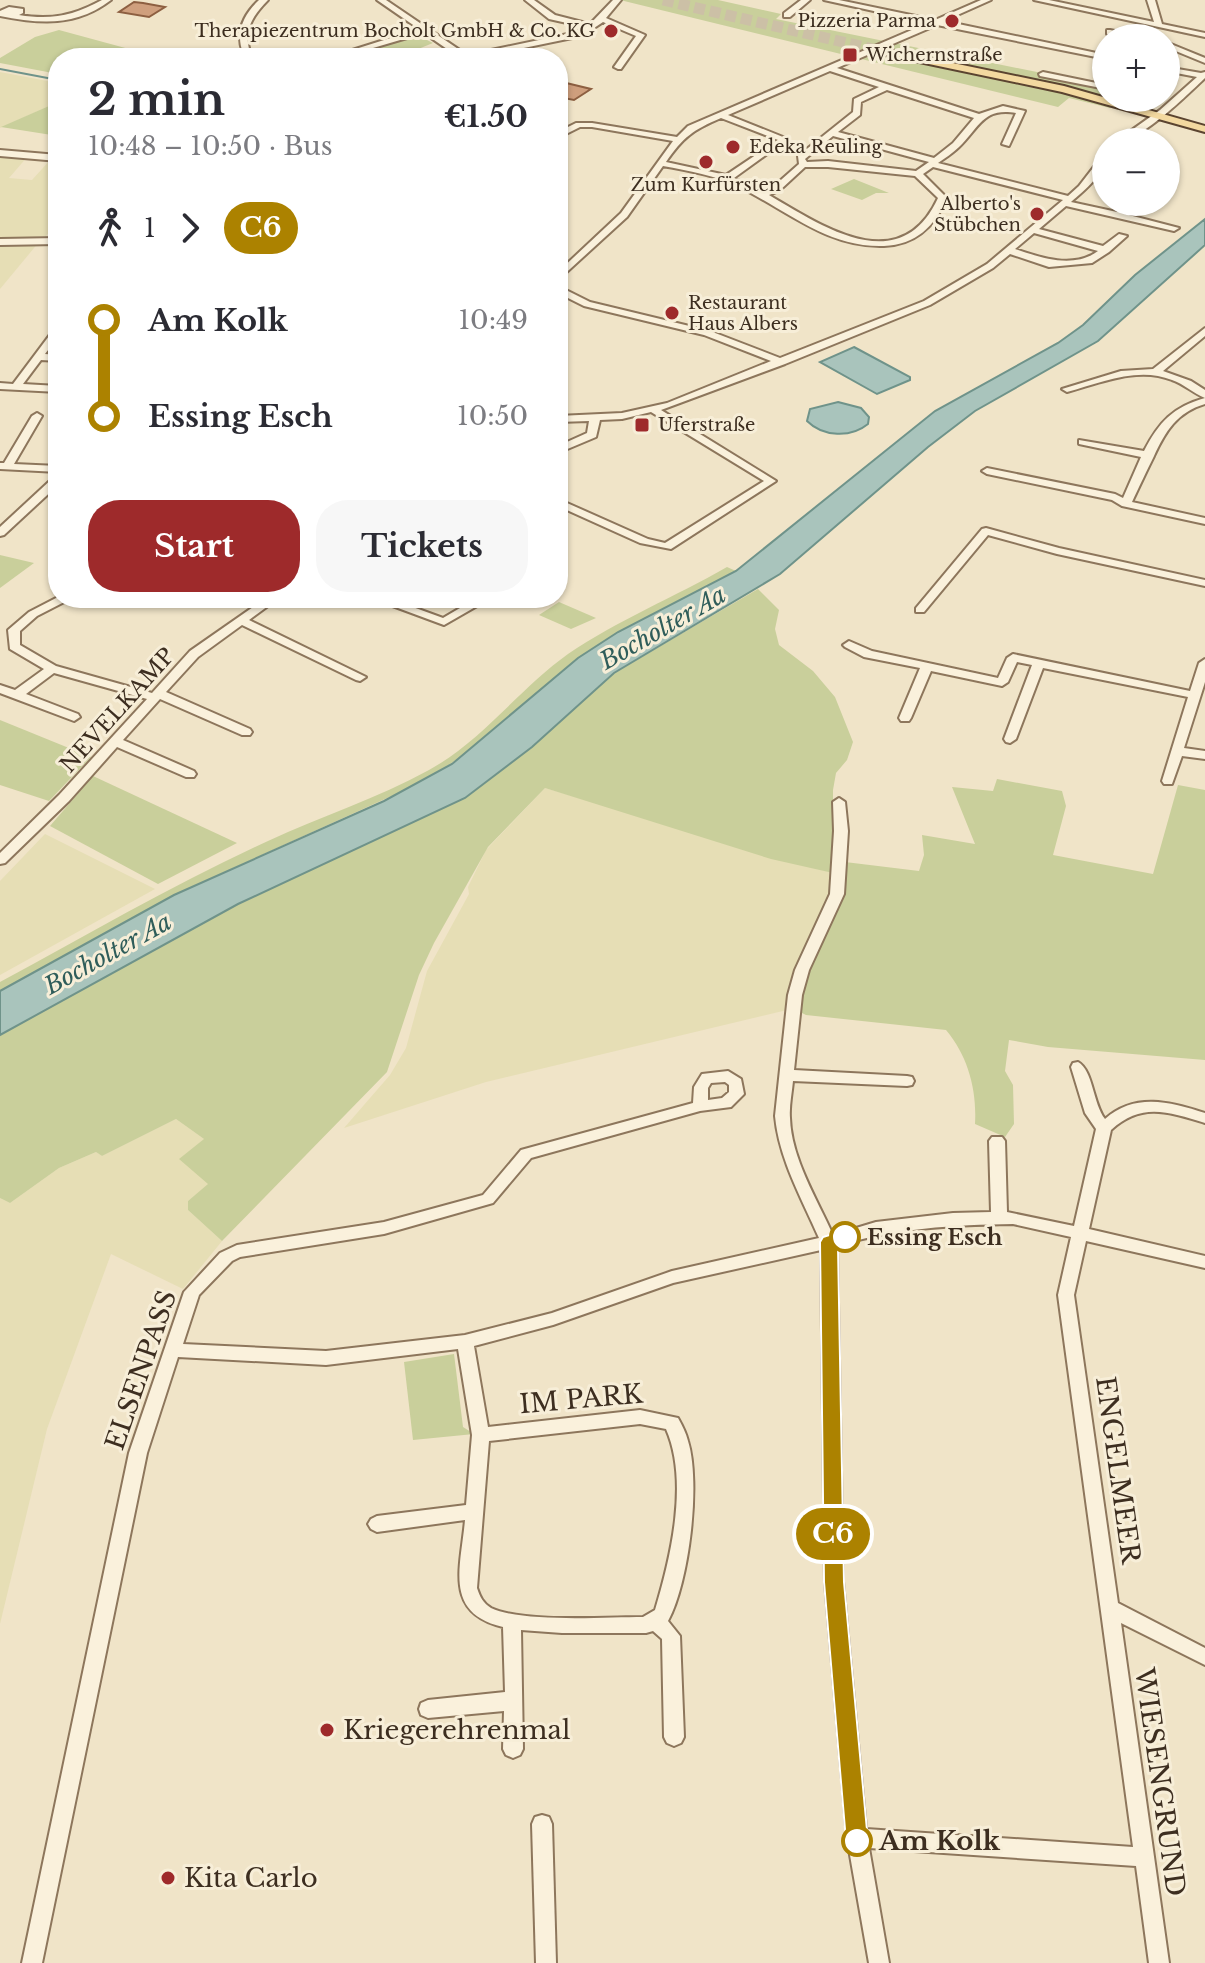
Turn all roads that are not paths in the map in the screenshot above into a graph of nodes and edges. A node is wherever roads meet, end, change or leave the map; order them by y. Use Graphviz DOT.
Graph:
graph roads {
  1 [pos="107,0"];
  2 [pos="264,0"];
  3 [pos="381,0"];
  4 [pos="529,0"];
  5 [pos="617,0"];
  6 [pos="806,0"];
  7 [pos="828,0"];
  8 [pos="987,0"];
  9 [pos="1038,0"];
  10 [pos="1151,0"];
  11 [pos="7,11"];
  12 [pos="787,15"];
  13 [pos="601,19"];
  14 [pos="934,23"];
  15 [pos="1158,24"];
  16 [pos="592,27"];
  17 [pos="1180,29"];
  18 [pos="421,31"];
  19 [pos="1205,35"];
  20 [pos="245,48"];
  21 [pos="365,48"];
  22 [pos="449,48"];
  23 [pos="516,48"];
  24 [pos="1180,50"];
  25 [pos="890,53"];
  26 [pos="1092,54"];
  27 [pos="1205,61"];
  28 [pos="618,67"];
  29 [pos="829,68"];
  30 [pos="1180,71"];
  31 [pos="1043,74"];
  32 [pos="1204,75"];
  33 [pos="1092,84"];
  34 [pos="884,88"];
  35 [pos="1180,97"];
  36 [pos="1162,112"];
  37 [pos="720,115"];
  38 [pos="1158,115"];
  39 [pos="979,117"];
  40 [pos="1139,128"];
  41 [pos="1205,129"];
  42 [pos="568,130"];
  43 [pos="834,134"];
  44 [pos="677,139"];
  45 [pos="1006,144"];
  46 [pos="0,153"];
  47 [pos="48,157"];
  48 [pos="934,162"];
  49 [pos="660,163"];
  50 [pos="803,165"];
  51 [pos="918,174"];
  52 [pos="1092,178"];
  53 [pos="727,179"];
  54 [pos="762,195"];
  55 [pos="1067,201"];
  56 [pos="1092,208"];
  57 [pos="1123,216"];
  58 [pos="1174,228"];
  59 [pos="1033,230"];
  60 [pos="1122,236"];
  61 [pos="48,241"];
  62 [pos="0,242"];
  63 [pos="1008,250"];
  64 [pos="1106,250"];
  65 [pos="568,259"];
  66 [pos="575,260"];
  67 [pos="568,267"];
  68 [pos="568,295"];
  69 [pos="1205,331"];
  70 [pos="48,343"];
  71 [pos="37,357"];
  72 [pos="48,358"];
  73 [pos="782,362"];
  74 [pos="1155,373"];
  75 [pos="0,386"];
  76 [pos="16,387"];
  77 [pos="48,389"];
  78 [pos="1067,389"];
  79 [pos="1205,398"];
  80 [pos="654,410"];
  81 [pos="37,416"];
  82 [pos="595,418"];
  83 [pos="568,419"];
  84 [pos="1083,442"];
  85 [pos="568,446"];
  86 [pos="1149,455"];
  87 [pos="4,466"];
  88 [pos="48,468"];
  89 [pos="987,471"];
  90 [pos="48,488"];
  91 [pos="1126,504"];
  92 [pos="568,507"];
  93 [pos="1205,521"];
  94 [pos="3,528"];
  95 [pos="1205,583"];
  96 [pos="48,608"];
  97 [pos="258,608"];
  98 [pos="405,608"];
  99 [pos="468,608"];
  100 [pos="920,610"];
  101 [pos="240,620"];
  102 [pos="849,645"];
  103 [pos="14,647"];
  104 [pos="0,653"];
  105 [pos="1205,663"];
  106 [pos="1038,664"];
  107 [pos="927,666"];
  108 [pos="52,669"];
  109 [pos="360,677"];
  110 [pos="1002,682"];
  111 [pos="1029,688"];
  112 [pos="0,689"];
  113 [pos="17,695"];
  114 [pos="157,695"];
  115 [pos="1194,695"];
  116 [pos="74,717"];
  117 [pos="905,718"];
  118 [pos="246,732"];
  119 [pos="1010,739"];
  120 [pos="116,742"];
  121 [pos="1177,751"];
  122 [pos="1205,755"];
  123 [pos="190,774"];
  124 [pos="1168,781"];
  125 [pos="839,802"];
  126 [pos="0,860"];
  127 [pos="1078,1067"];
  128 [pos="786,1075"];
  129 [pos="907,1081"];
  130 [pos="700,1106"];
  131 [pos="1205,1118"];
  132 [pos="1104,1128"];
  133 [pos="997,1141"];
  134 [pos="999,1216"];
  135 [pos="1079,1234"];
  136 [pos="829,1242"];
  137 [pos="1205,1262"];
  138 [pos="465,1342"];
  139 [pos="171,1350"];
  140 [pos="481,1435"];
  141 [pos="475,1511"];
  142 [pos="377,1524"];
  143 [pos="1110,1608"];
  144 [pos="654,1620"];
  145 [pos="512,1621"];
  146 [pos="1205,1657"];
  147 [pos="514,1695"];
  148 [pos="428,1709"];
  149 [pos="674,1737"];
  150 [pos="513,1749"];
  151 [pos="542,1824"];
  152 [pos="857,1838"];
  153 [pos="1143,1857"];
  154 [pos="32,1963"];
  155 [pos="546,1963"];
  156 [pos="879,1963"];
  157 [pos="1159,1963"];
  1 -- 11 [label="street"];
  2 -- 20 [label="street"];
  3 -- 18 [label="street"];
  4 -- 16 [label="street"];
  5 -- 13 [label="street"];
  6 -- 12 [label="street"];
  7 -- 14 [label="street"];
  8 -- 14 [label="street"];
  9 -- 15 [label="street"];
  10 -- 15 [label="street"];
  13 -- 16 [label="street"];
  13 -- 28 [label="street"];
  14 -- 26 [label="street"];
  14 -- 29 [label="street"];
  16 -- 23 [label="street"];
  17 -- 19 [label="street"];
  18 -- 21 [label="street"];
  18 -- 22 [label="street"];
  24 -- 27 [label="street"];
  25 -- 38 [label="main road"];
  29 -- 34 [label="street"];
  29 -- 37 [label="street"];
  30 -- 32 [label="street"];
  31 -- 33 [label="street"];
  32 -- 35 [label="street"];
  34 -- 39 [label="street"];
  34 -- 43 [label="street"];
  36 -- 38 [label="street"];
  37 -- 44 [label="street"];
  37 -- 53 [label="street"];
  38 -- 40 [label="street"];
  38 -- 41 [label="main road"];
  39 -- 45 [label="street"];
  39 -- 48 [label="street"];
  42 -- 44 [label="street"];
  43 -- 48 [label="street"];
  43 -- 50 [label="street"];
  44 -- 49 [label="street"];
  46 -- 47 [label="street"];
  48 -- 51 [label="street"];
  48 -- 55 [label="street"];
  49 -- 53 [label="street"];
  49 -- 66 [label="street"];
  50 -- 51 [label="street"];
  50 -- 54 [label="street"];
  51 -- 54 [label="street"];
  52 -- 55 [label="street"];
  53 -- 54 [label="street"];
  55 -- 56 [label="street"];
  55 -- 59 [label="street"];
  57 -- 58 [label="street"];
  59 -- 63 [label="street"];
  59 -- 64 [label="street"];
  60 -- 64 [label="street"];
  61 -- 62 [label="street"];
  63 -- 64 [label="street"];
  63 -- 73 [label="street"];
  65 -- 66 [label="street"];
  66 -- 67 [label="street"];
  68 -- 73 [label="street"];
  69 -- 74 [label="street"];
  70 -- 71 [label="street"];
  71 -- 72 [label="street"];
  71 -- 76 [label="street"];
  73 -- 80 [label="street"];
  74 -- 78 [label="street"];
  74 -- 79 [label="street"];
  75 -- 76 [label="street"];
  76 -- 77 [label="street"];
  79 -- 86 [label="street"];
  80 -- 82 [label="street"];
  80 -- 92 [label="street"];
  81 -- 87 [label="street"];
  82 -- 83 [label="street"];
  82 -- 85 [label="street"];
  84 -- 86 [label="street"];
  86 -- 91 [label="street"];
  87 -- 88 [label="street"];
  89 -- 91 [label="street"];
  90 -- 94 [label="street"];
  91 -- 93 [label="street"];
  95 -- 100 [label="street"];
  96 -- 103 [label="street"];
  97 -- 101 [label="street, NEVELKAMP"];
  98 -- 99 [label="street"];
  101 -- 109 [label="street"];
  101 -- 114 [label="street, NEVELKAMP"];
  102 -- 107 [label="street"];
  103 -- 104 [label="street"];
  103 -- 108 [label="street"];
  105 -- 115 [label="street"];
  106 -- 110 [label="street"];
  106 -- 111 [label="street"];
  106 -- 115 [label="street"];
  107 -- 110 [label="street"];
  107 -- 117 [label="street"];
  108 -- 113 [label="street"];
  108 -- 114 [label="street"];
  110 -- 111 [label="street"];
  111 -- 119 [label="street"];
  112 -- 113 [label="street"];
  113 -- 116 [label="street"];
  114 -- 118 [label="street"];
  114 -- 120 [label="street, NEVELKAMP"];
  115 -- 121 [label="street"];
  120 -- 123 [label="street"];
  120 -- 126 [label="street, NEVELKAMP"];
  121 -- 122 [label="street"];
  121 -- 124 [label="street"];
  125 -- 128 [label="street"];
  127 -- 132 [label="street"];
  128 -- 129 [label="street"];
  128 -- 136 [label="street"];
  130 -- 139 [label="street, ELSENPASS"];
  131 -- 132 [label="street"];
  132 -- 135 [label="street, ENGELMEER"];
  133 -- 134 [label="street"];
  134 -- 135 [label="street"];
  134 -- 136 [label="street"];
  135 -- 137 [label="street"];
  135 -- 143 [label="street, ENGELMEER"];
  136 -- 138 [label="street"];
  136 -- 152 [label="street"];
  138 -- 139 [label="street"];
  138 -- 140 [label="street"];
  139 -- 154 [label="street, ELSENPASS"];
  140 -- 141 [label="street"];
  140 -- 144 [label="street, IM PARK"];
  141 -- 142 [label="street"];
  141 -- 145 [label="street"];
  143 -- 146 [label="street"];
  143 -- 153 [label="street, WIESENGRUND"];
  144 -- 145 [label="street"];
  144 -- 149 [label="street"];
  145 -- 147 [label="street"];
  147 -- 148 [label="street"];
  147 -- 150 [label="street"];
  151 -- 155 [label="street"];
  152 -- 153 [label="street"];
  152 -- 156 [label="street"];
  153 -- 157 [label="street, WIESENGRUND"];
}
